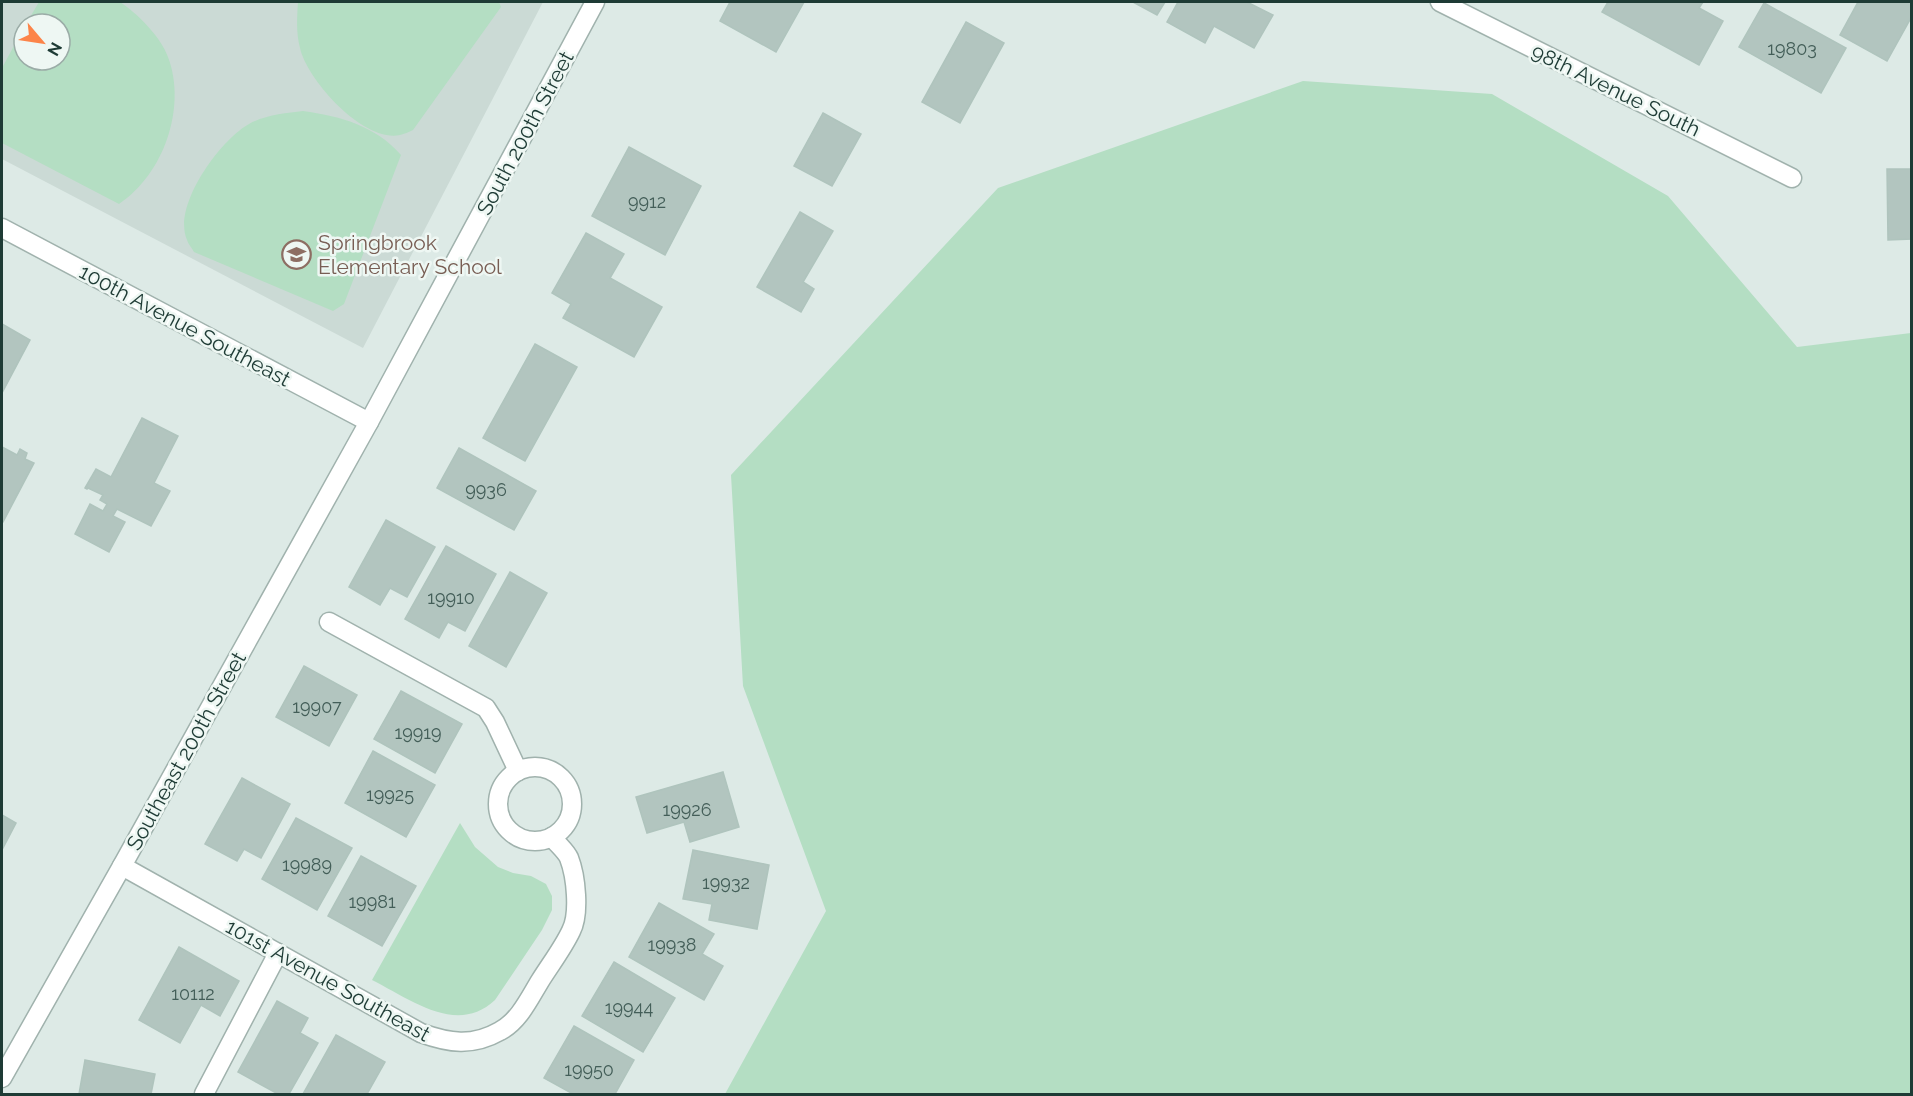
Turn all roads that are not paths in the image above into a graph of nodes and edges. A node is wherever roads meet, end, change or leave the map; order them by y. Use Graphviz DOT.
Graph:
graph roads {
  1 [pos="595,2"];
  2 [pos="1440,2"];
  3 [pos="1792,178"];
  4 [pos="2,228"];
  5 [pos="369,422"];
  6 [pos="329,622"];
  7 [pos="518,771"];
  8 [pos="552,837"];
  9 [pos="122,866"];
  10 [pos="278,953"];
  11 [pos="7,1056"];
  12 [pos="2,1078"];
  13 [pos="204,1095"];
  1 -- 5 [label="street, South 200th Street"];
  2 -- 3 [label="street, 98th Avenue South"];
  4 -- 5 [label="street, 100th Avenue Southeast"];
  5 -- 9 [label="street, Southeast 200th Street"];
  6 -- 7 [label="street"];
  7 -- 8 [label="street"];
  7 -- 8 [label="street"];
  8 -- 10 [label="street, 101st Avenue Southeast"];
  9 -- 10 [label="street, 101st Avenue Southeast"];
  9 -- 11 [label="street, Southeast 200th Street"];
  10 -- 13 [label="street"];
  11 -- 12 [label="street, Southeast 200th Street"];
}
